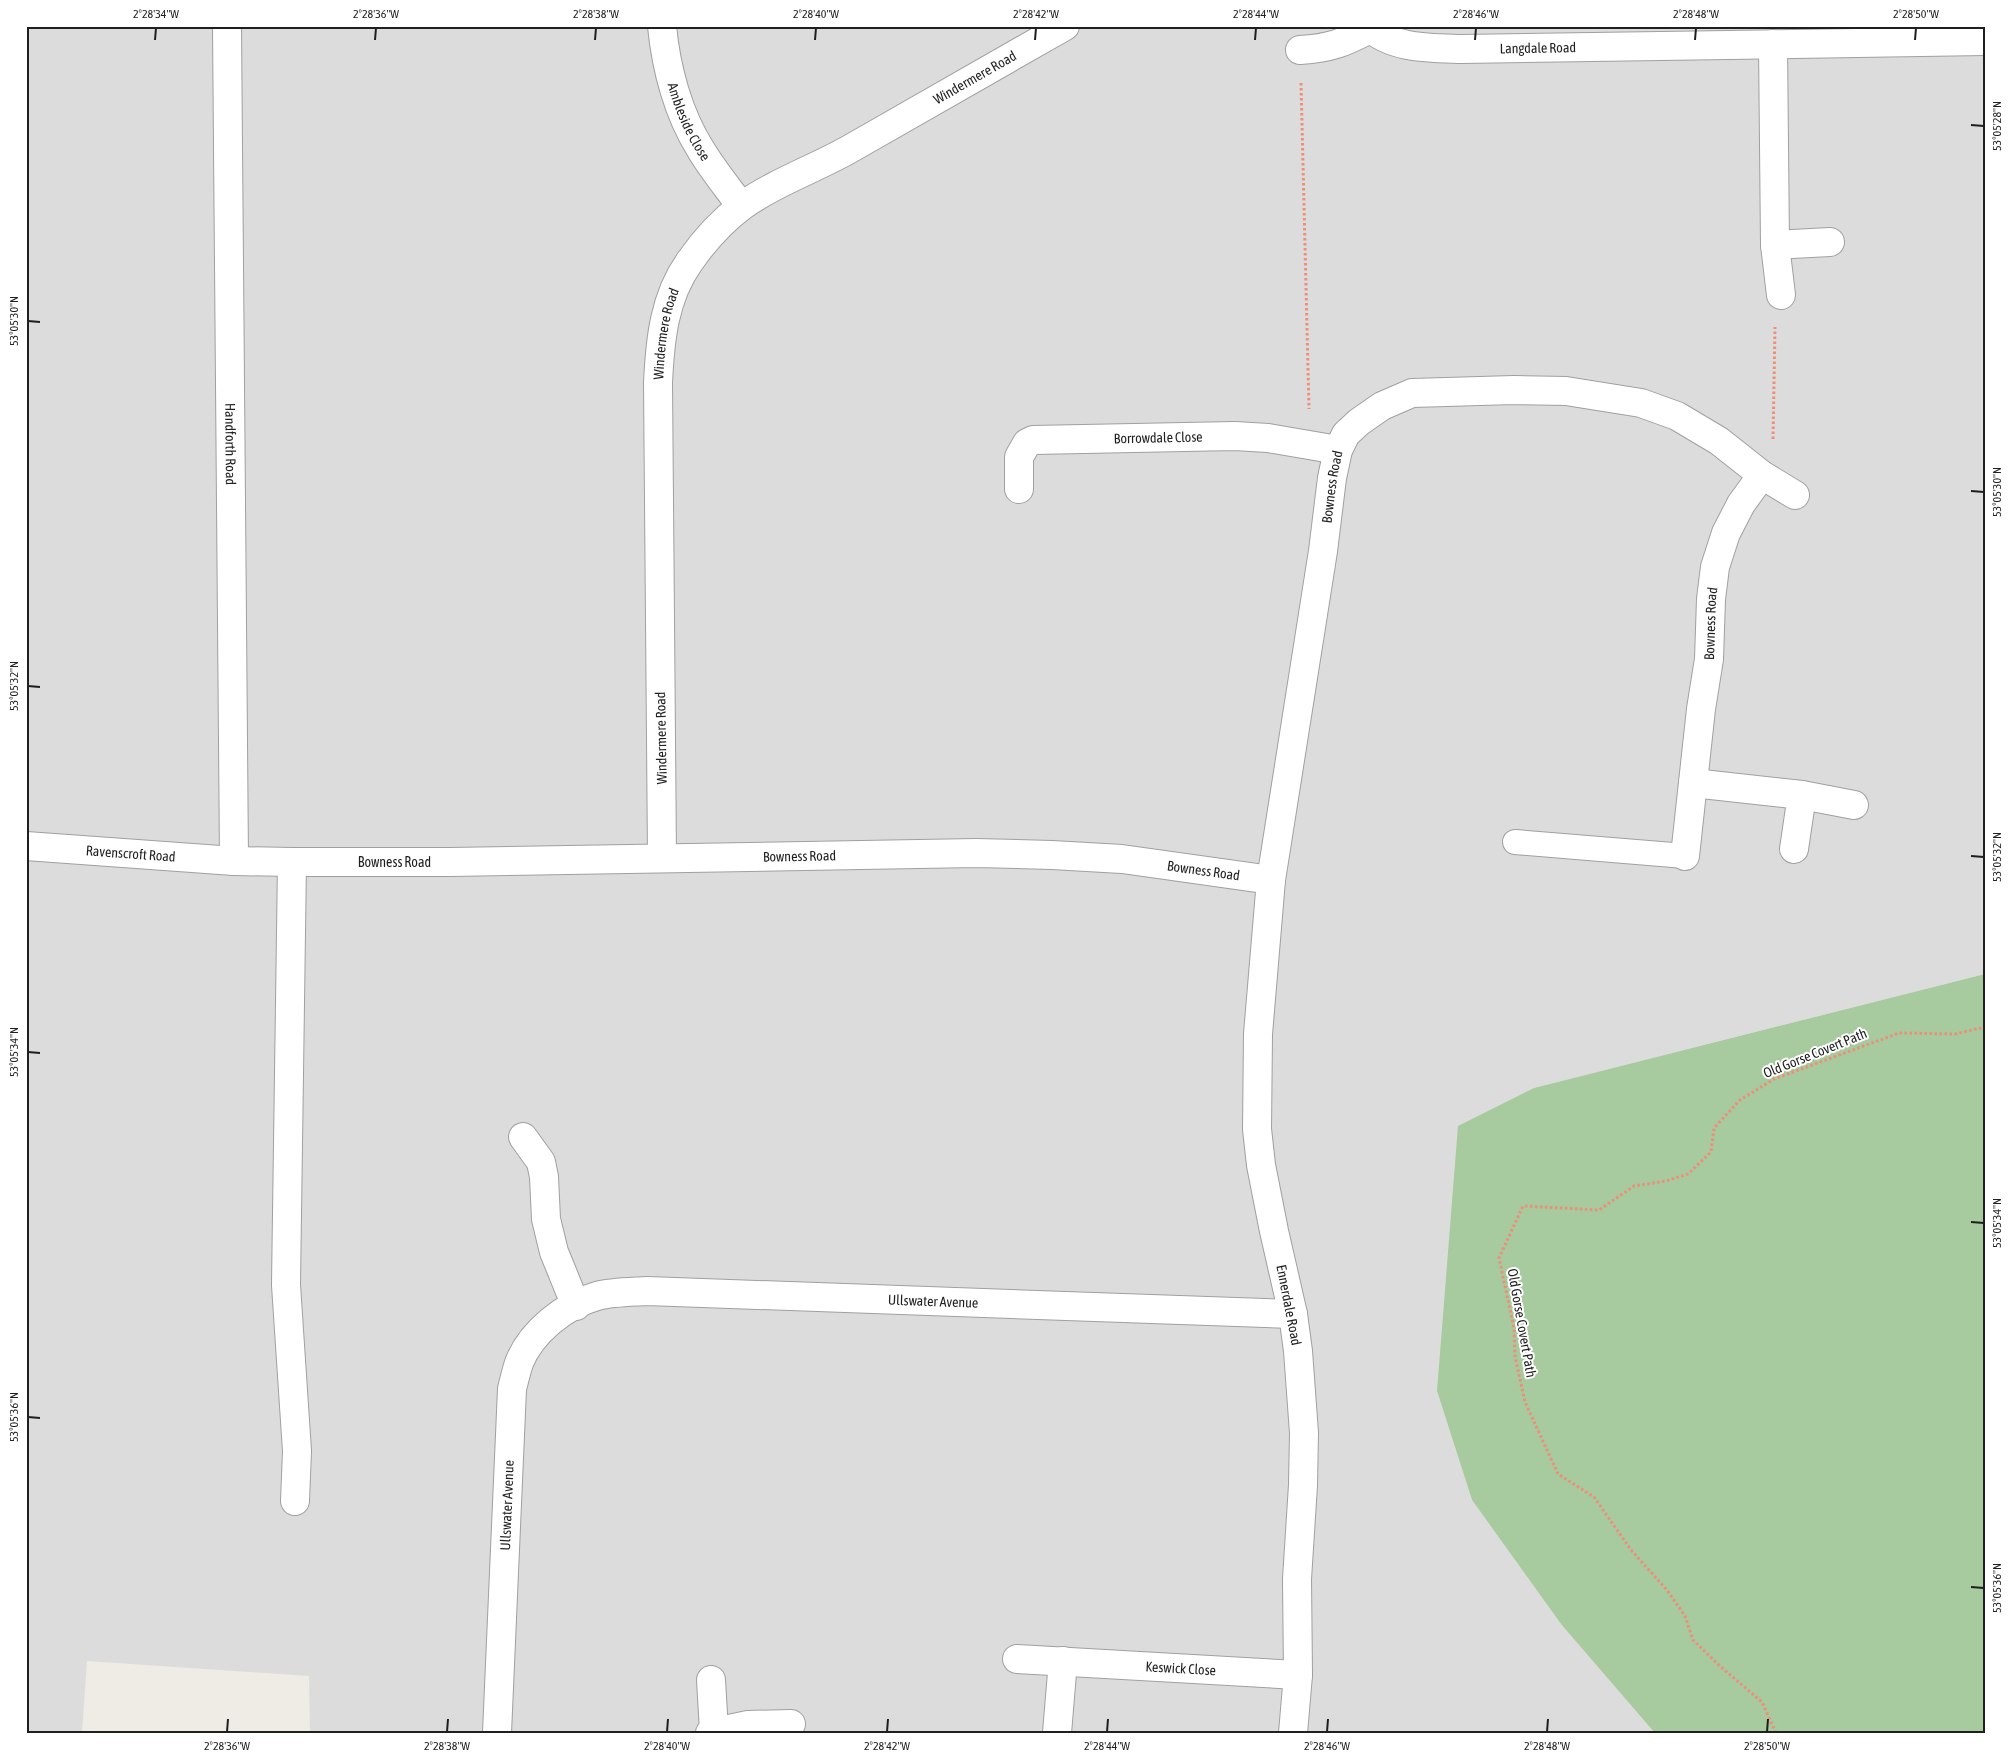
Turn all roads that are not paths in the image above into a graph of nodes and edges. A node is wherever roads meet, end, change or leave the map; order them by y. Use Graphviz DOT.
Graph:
graph roads {
  1 [pos="227,26"];
  2 [pos="662,26"];
  3 [pos="1065,26"];
  4 [pos="1369,27"];
  5 [pos="1680,36"];
  6 [pos="1985,41"];
  7 [pos="1773,44"];
  8 [pos="1300,50"];
  9 [pos="742,206"];
  10 [pos="1830,242"];
  11 [pos="1775,245"];
  12 [pos="1781,295"];
  13 [pos="1338,450"];
  14 [pos="1762,475"];
  15 [pos="1018,488"];
  16 [pos="1795,495"];
  17 [pos="1692,783"];
  18 [pos="1802,795"];
  19 [pos="1854,805"];
  20 [pos="1515,842"];
  21 [pos="26,846"];
  22 [pos="1794,849"];
  23 [pos="1685,856"];
  24 [pos="662,858"];
  25 [pos="234,861"];
  26 [pos="292,862"];
  27 [pos="1271,880"];
  28 [pos="523,1137"];
  29 [pos="576,1306"];
  30 [pos="1293,1314"];
  31 [pos="295,1501"];
  32 [pos="1017,1659"];
  33 [pos="1063,1661"];
  34 [pos="1298,1675"];
  35 [pos="711,1680"];
  36 [pos="791,1724"];
  37 [pos="712,1732"];
  38 [pos="497,1733"];
  39 [pos="1057,1733"];
  40 [pos="1293,1733"];
  1 -- 25 [label="street, Handforth Road"];
  2 -- 9 [label="street, Ambleside Close"];
  3 -- 9 [label="street, Windermere Road"];
  4 -- 5 [label="street, Langdale Road"];
  4 -- 8 [label="street, Langdale Road"];
  5 -- 7 [label="street, Langdale Road"];
  6 -- 7 [label="street, Langdale Road"];
  7 -- 11 [label="street"];
  9 -- 24 [label="street, Windermere Road"];
  10 -- 11 [label="street"];
  11 -- 12 [label="street"];
  13 -- 14 [label="street, Bowness Road"];
  13 -- 15 [label="street, Borrowdale Close"];
  13 -- 27 [label="street, Bowness Road"];
  14 -- 16 [label="street, Bowness Road"];
  14 -- 17 [label="street, Bowness Road"];
  17 -- 18 [label="street"];
  17 -- 23 [label="street, Bowness Road"];
  18 -- 19 [label="street"];
  18 -- 22 [label="street"];
  20 -- 23 [label="lane"];
  21 -- 25 [label="street, Ravenscroft Road"];
  24 -- 26 [label="street, Bowness Road"];
  24 -- 27 [label="street, Bowness Road"];
  25 -- 26 [label="street, Bowness Road"];
  26 -- 31 [label="street"];
  27 -- 30 [label="street, Ennerdale Road"];
  28 -- 29 [label="street"];
  29 -- 30 [label="street, Ullswater Avenue"];
  29 -- 38 [label="street, Ullswater Avenue"];
  30 -- 34 [label="street, Ennerdale Road"];
  32 -- 33 [label="street, Keswick Close"];
  33 -- 34 [label="street, Keswick Close"];
  33 -- 39 [label="street"];
  34 -- 40 [label="street, Ennerdale Road"];
  35 -- 37 [label="street"];
  36 -- 37 [label="street"];
}
